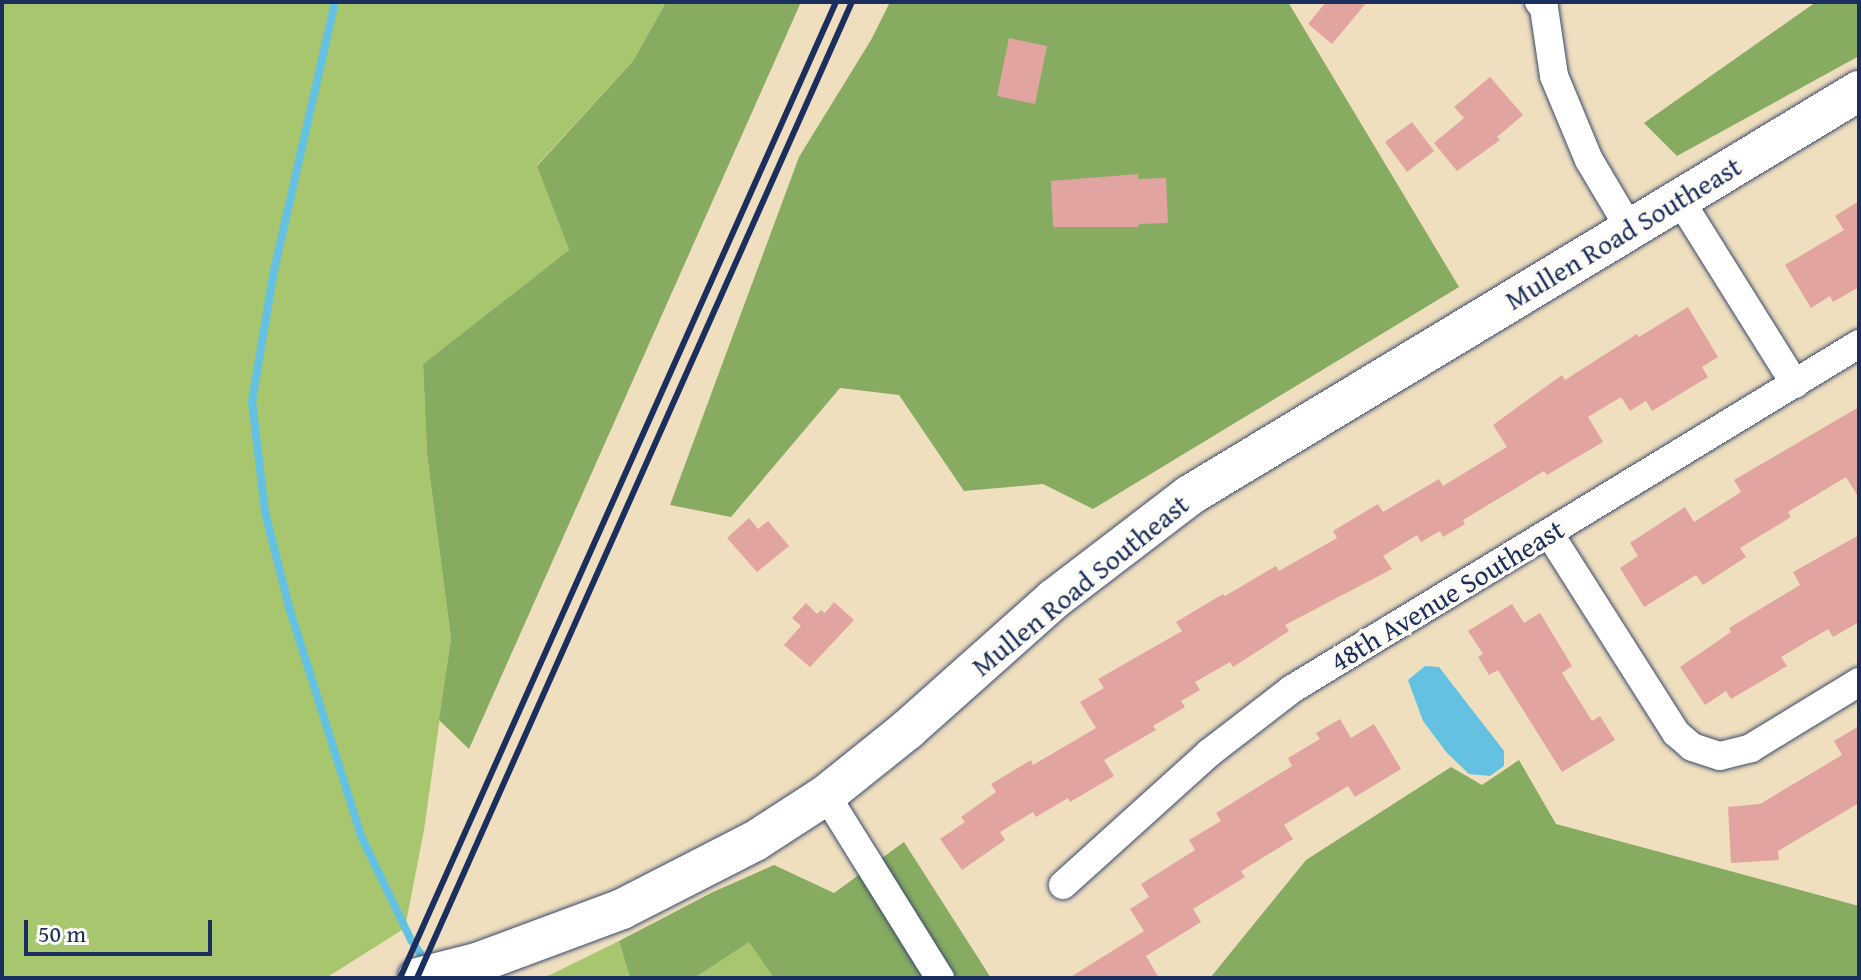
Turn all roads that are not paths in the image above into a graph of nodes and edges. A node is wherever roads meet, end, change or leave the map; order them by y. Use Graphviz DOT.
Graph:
graph roads {
  1 [pos="1539,2"];
  2 [pos="1859,91"];
  3 [pos="1680,200"];
  4 [pos="1630,229"];
  5 [pos="1859,344"];
  6 [pos="1795,384"];
  7 [pos="1549,533"];
  8 [pos="1859,682"];
  9 [pos="826,795"];
  10 [pos="1063,885"];
  11 [pos="418,978"];
  12 [pos="940,978"];
  1 -- 4 [label="street"];
  2 -- 3 [label="street, Mullen Road Southeast"];
  3 -- 4 [label="street, Mullen Road Southeast"];
  3 -- 6 [label="street"];
  4 -- 9 [label="street, Mullen Road Southeast"];
  5 -- 6 [label="street, 48th Avenue Southeast"];
  6 -- 7 [label="street, 48th Avenue Southeast"];
  7 -- 8 [label="street"];
  7 -- 10 [label="street, 48th Avenue Southeast"];
  9 -- 11 [label="street, Mullen Road Southeast"];
  9 -- 12 [label="street"];
}
